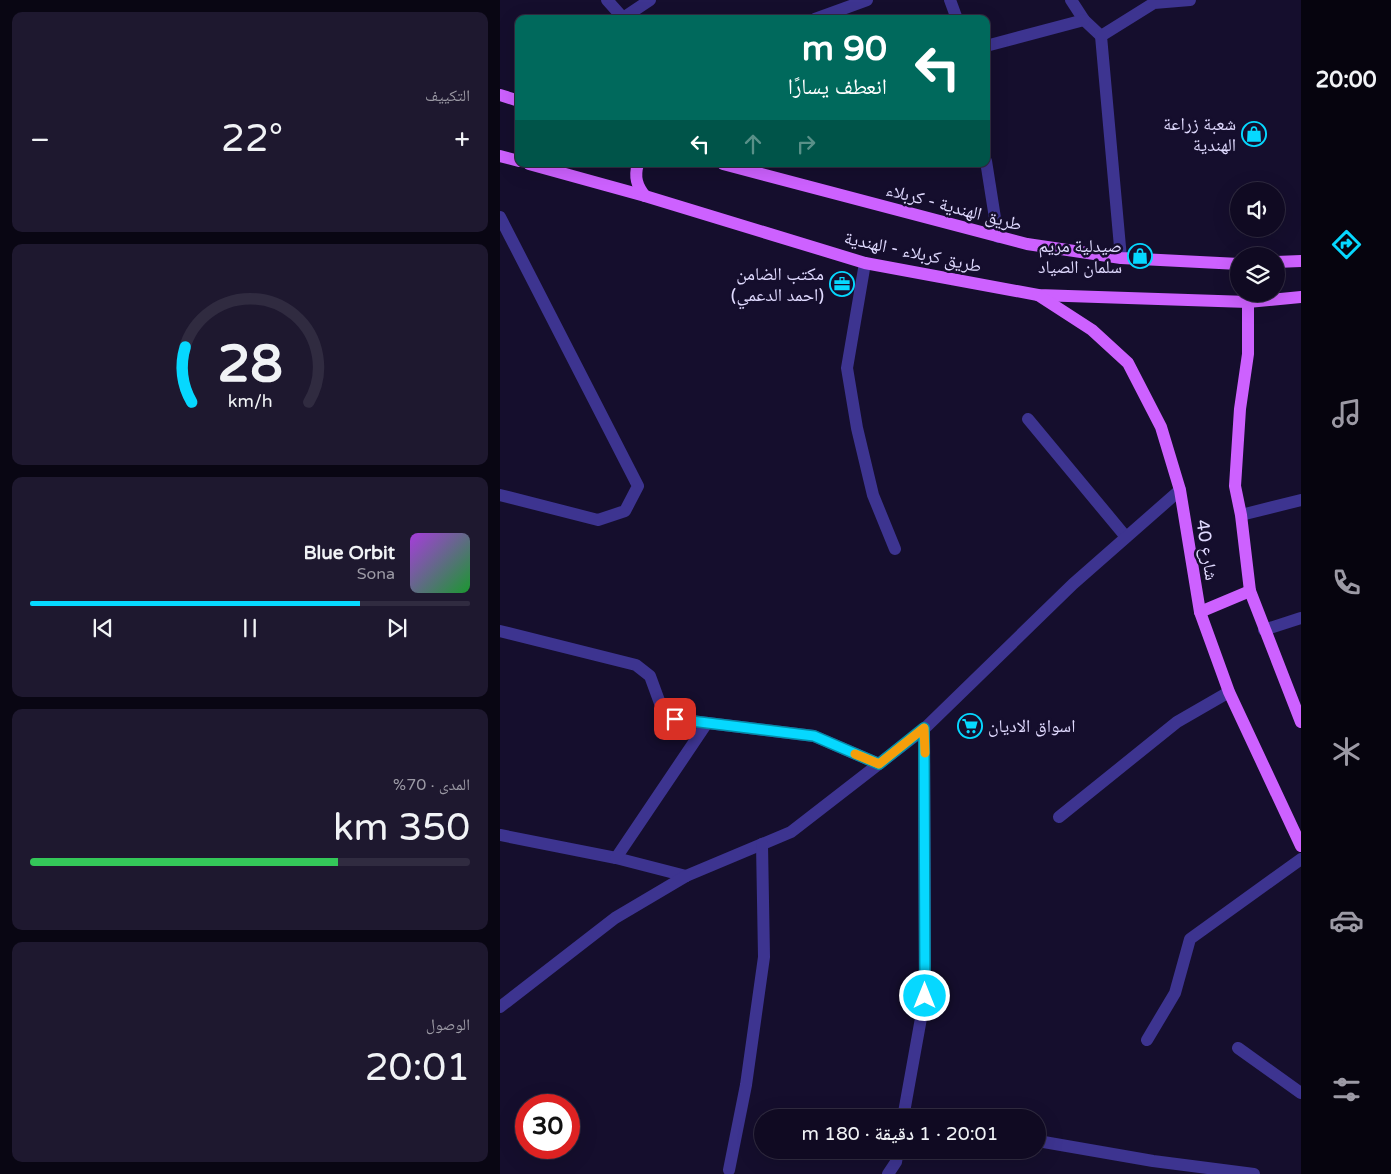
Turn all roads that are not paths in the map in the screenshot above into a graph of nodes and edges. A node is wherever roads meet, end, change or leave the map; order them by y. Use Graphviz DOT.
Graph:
graph roads {
  1 [pos="607,0"];
  2 [pos="650,0"];
  3 [pos="867,0"];
  4 [pos="950,0"];
  5 [pos="1071,0"];
  6 [pos="1190,0"];
  7 [pos="621,15"];
  8 [pos="628,15"];
  9 [pos="824,15"];
  10 [pos="956,15"];
  11 [pos="1084,20"];
  12 [pos="1101,36"];
  13 [pos="990,45"];
  14 [pos="500,95"];
  15 [pos="515,100"];
  16 [pos="500,156"];
  17 [pos="515,160"];
  18 [pos="542,167"];
  19 [pos="556,167"];
  20 [pos="637,167"];
  21 [pos="744,167"];
  22 [pos="987,167"];
  23 [pos="546,168"];
  24 [pos="645,196"];
  25 [pos="500,217"];
  26 [pos="998,236"];
  27 [pos="1121,258"];
  28 [pos="1301,261"];
  29 [pos="1285,262"];
  30 [pos="865,263"];
  31 [pos="1230,264"];
  32 [pos="1038,296"];
  33 [pos="1285,297"];
  34 [pos="1301,297"];
  35 [pos="1230,298"];
  36 [pos="1248,302"];
  37 [pos="1028,418"];
  38 [pos="1180,490"];
  39 [pos="500,495"];
  40 [pos="1301,500"];
  41 [pos="1240,516"];
  42 [pos="1126,537"];
  43 [pos="895,549"];
  44 [pos="1250,590"];
  45 [pos="1200,612"];
  46 [pos="1301,618"];
  47 [pos="1264,630"];
  48 [pos="500,631"];
  49 [pos="1230,692"];
  50 [pos="1301,722"];
  51 [pos="707,723"];
  52 [pos="924,728"];
  53 [pos="879,764"];
  54 [pos="1059,817"];
  55 [pos="500,835"];
  56 [pos="762,844"];
  57 [pos="1301,846"];
  58 [pos="616,858"];
  59 [pos="1301,859"];
  60 [pos="686,876"];
  61 [pos="500,1007"];
  62 [pos="1146,1040"];
  63 [pos="1238,1048"];
  64 [pos="1301,1093"];
  65 [pos="905,1109"];
  66 [pos="1046,1142"];
  67 [pos="896,1159"];
  68 [pos="729,1170"];
  69 [pos="888,1174"];
  70 [pos="1254,1174"];
  1 -- 7 [label="street"];
  2 -- 8 [label="street"];
  3 -- 9 [label="street"];
  4 -- 10 [label="street"];
  5 -- 11 [label="street"];
  6 -- 12 [label="street"];
  11 -- 12 [label="street"];
  11 -- 13 [label="street"];
  12 -- 27 [label="street"];
  14 -- 15 [label="main road"];
  16 -- 17 [label="main road"];
  18 -- 23 [label="main road, طريق كربلاء - الهندية"];
  19 -- 23 [label="main road"];
  20 -- 24 [label="main road"];
  21 -- 26 [label="main road, طريق الهندية - كربلاء"];
  22 -- 26 [label="street"];
  23 -- 24 [label="main road, طريق كربلاء - الهندية"];
  24 -- 30 [label="main road, طريق كربلاء - الهندية"];
  25 -- 39 [label="street"];
  26 -- 27 [label="main road, طريق الهندية - كربلاء"];
  27 -- 31 [label="main road, طريق الهندية - كربلاء"];
  28 -- 29 [label="main road"];
  30 -- 32 [label="main road, طريق كربلاء - الهندية"];
  30 -- 43 [label="street"];
  32 -- 35 [label="main road, طريق كربلاء - الهندية"];
  32 -- 38 [label="main road, شارع 40"];
  33 -- 34 [label="main road, طريق كربلاء - الهندية"];
  36 -- 41 [label="main road, شارع 40"];
  37 -- 42 [label="street"];
  38 -- 42 [label="street"];
  38 -- 45 [label="main road, شارع 40"];
  40 -- 41 [label="street"];
  41 -- 44 [label="main road, شارع 40"];
  42 -- 52 [label="street"];
  44 -- 45 [label="main road"];
  44 -- 47 [label="main road, شارع 40"];
  45 -- 49 [label="main road, شارع 40"];
  46 -- 47 [label="street"];
  47 -- 50 [label="main road, شارع 40"];
  48 -- 51 [label="street"];
  49 -- 54 [label="street"];
  49 -- 57 [label="main road, شارع 40"];
  51 -- 53 [label="street"];
  51 -- 58 [label="street"];
  52 -- 53 [label="street"];
  52 -- 65 [label="street"];
  53 -- 56 [label="street"];
  55 -- 58 [label="street"];
  56 -- 60 [label="street"];
  56 -- 68 [label="street"];
  58 -- 60 [label="street"];
  59 -- 62 [label="street"];
  60 -- 61 [label="street"];
  63 -- 64 [label="street"];
  66 -- 70 [label="street"];
  67 -- 69 [label="street"];
}
